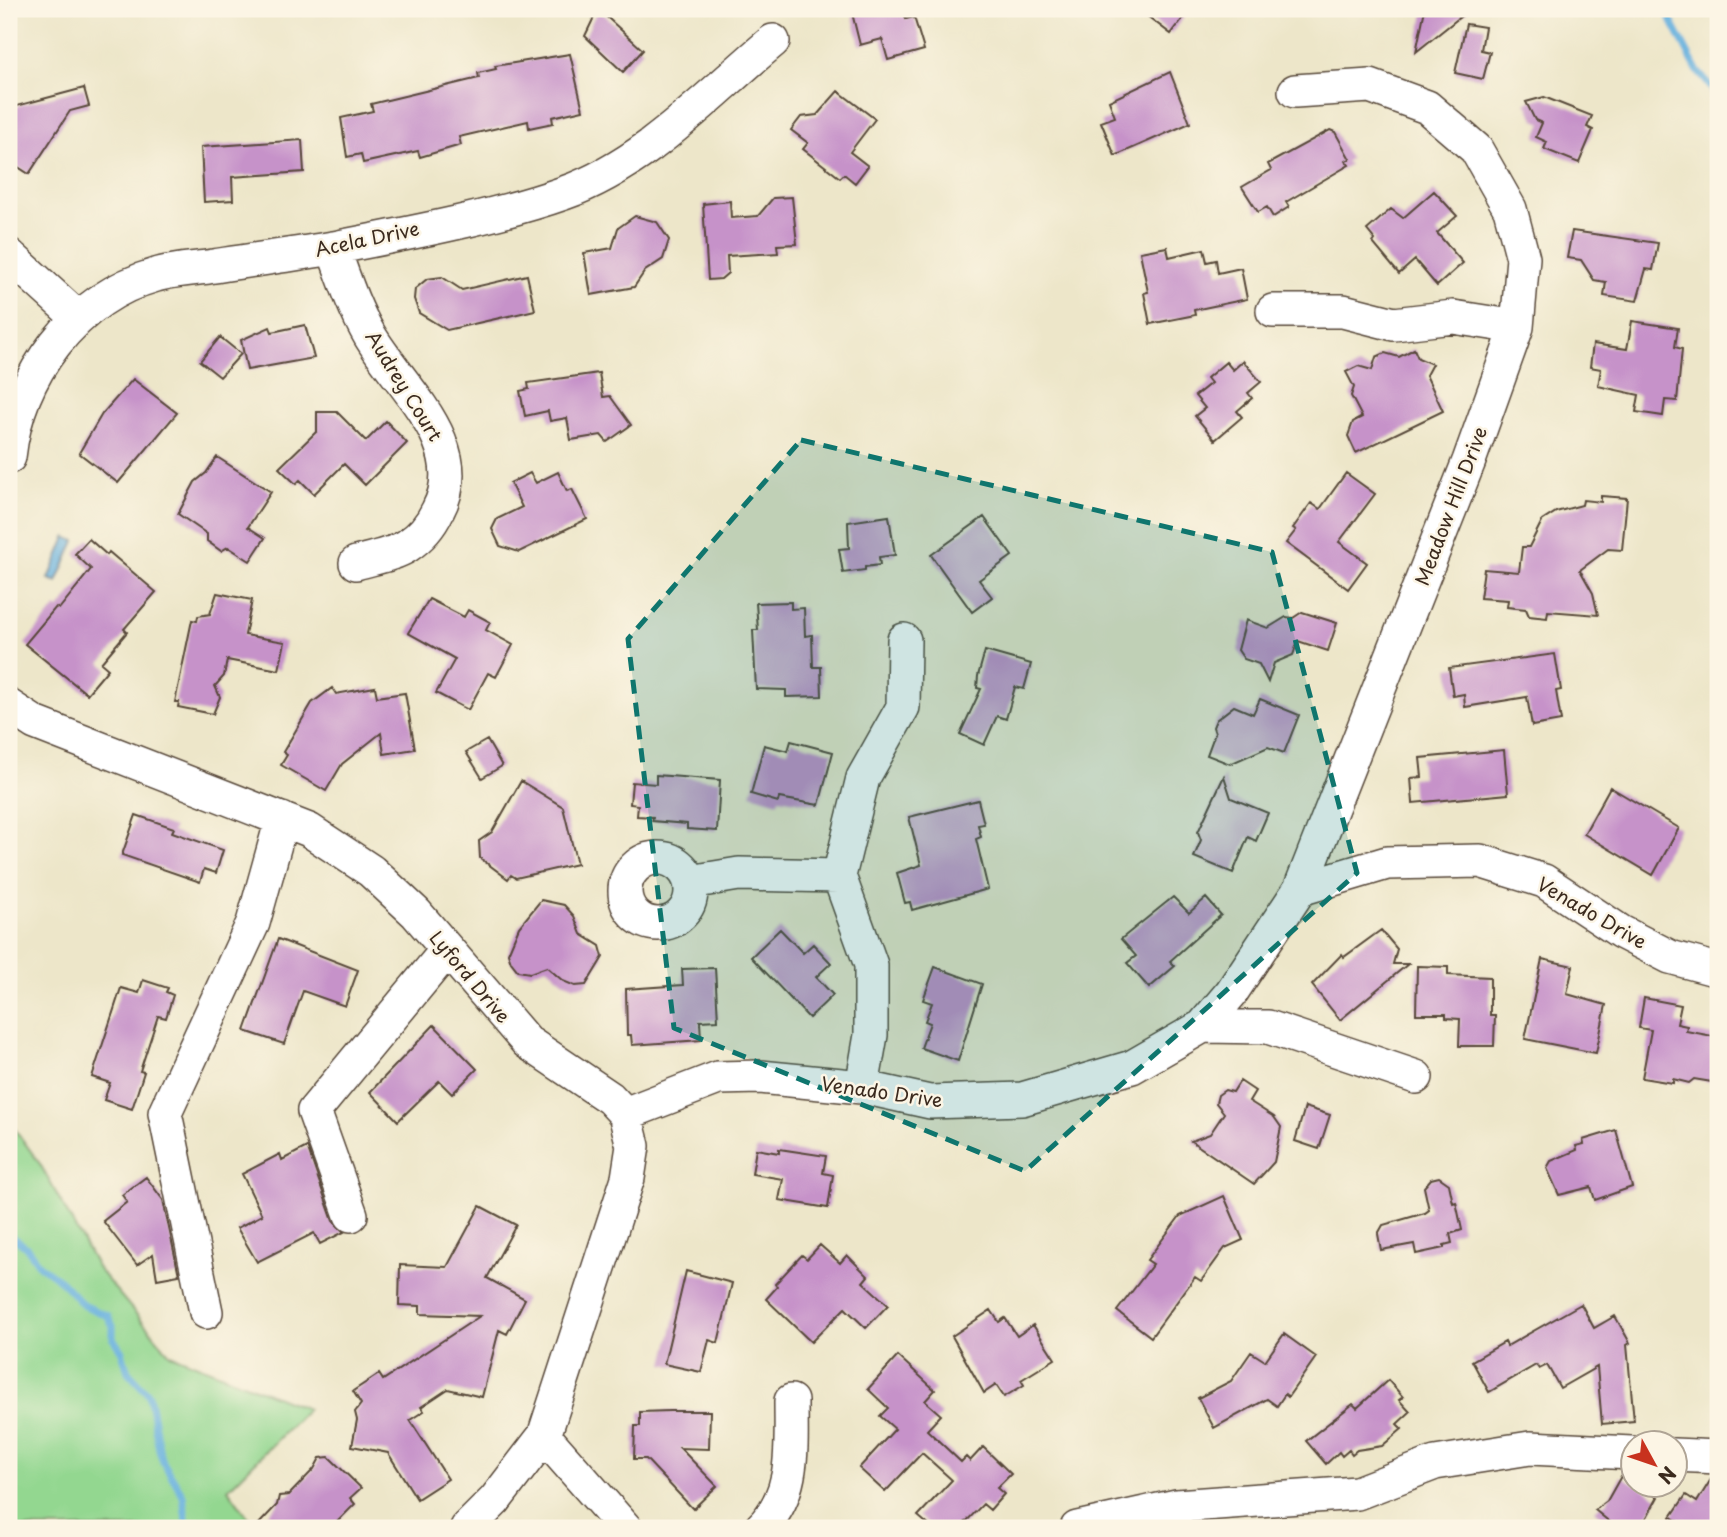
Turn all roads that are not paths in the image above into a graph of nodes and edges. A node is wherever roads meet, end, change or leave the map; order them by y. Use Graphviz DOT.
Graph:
graph roads {
  1 [pos="772,41"];
  2 [pos="1295,91"];
  3 [pos="333,248"];
  4 [pos="9,255"];
  5 [pos="1273,311"];
  6 [pos="78,318"];
  7 [pos="1517,327"];
  8 [pos="9,457"];
  9 [pos="356,563"];
  10 [pos="904,640"];
  11 [pos="9,706"];
  12 [pos="282,819"];
  13 [pos="839,876"];
  14 [pos="690,882"];
  15 [pos="1300,889"];
  16 [pos="447,950"];
  17 [pos="1718,970"];
  18 [pos="1203,1026"];
  19 [pos="1416,1077"];
  20 [pos="862,1087"];
  21 [pos="625,1114"];
  22 [pos="351,1215"];
  23 [pos="206,1312"];
  24 [pos="791,1401"];
  25 [pos="544,1436"];
  26 [pos="1618,1452"];
  27 [pos="1688,1455"];
  28 [pos="1715,1456"];
  29 [pos="1175,1517"];
  30 [pos="467,1528"];
  31 [pos="625,1528"];
  32 [pos="761,1528"];
  33 [pos="1077,1528"];
  1 -- 3 [label="street, Acela Drive"];
  2 -- 7 [label="street, Meadow Hill Drive"];
  3 -- 6 [label="street, Acela Drive"];
  3 -- 9 [label="street, Audrey Court"];
  4 -- 6 [label="street"];
  5 -- 7 [label="street"];
  6 -- 8 [label="street, Acela Drive"];
  7 -- 15 [label="street, Meadow Hill Drive"];
  10 -- 13 [label="street"];
  11 -- 12 [label="street, Lyford Drive"];
  12 -- 16 [label="street, Lyford Drive"];
  12 -- 23 [label="street"];
  13 -- 14 [label="street"];
  13 -- 20 [label="street"];
  15 -- 17 [label="street, Venado Drive"];
  15 -- 18 [label="street, Meadow Hill Drive"];
  16 -- 21 [label="street, Lyford Drive"];
  16 -- 22 [label="street"];
  18 -- 19 [label="street"];
  18 -- 20 [label="street, Venado Drive"];
  20 -- 21 [label="street, Venado Drive"];
  21 -- 25 [label="street"];
  24 -- 32 [label="street"];
  25 -- 30 [label="street"];
  25 -- 31 [label="street"];
  26 -- 29 [label="street"];
  27 -- 28 [label="street"];
  29 -- 33 [label="street"];
}
